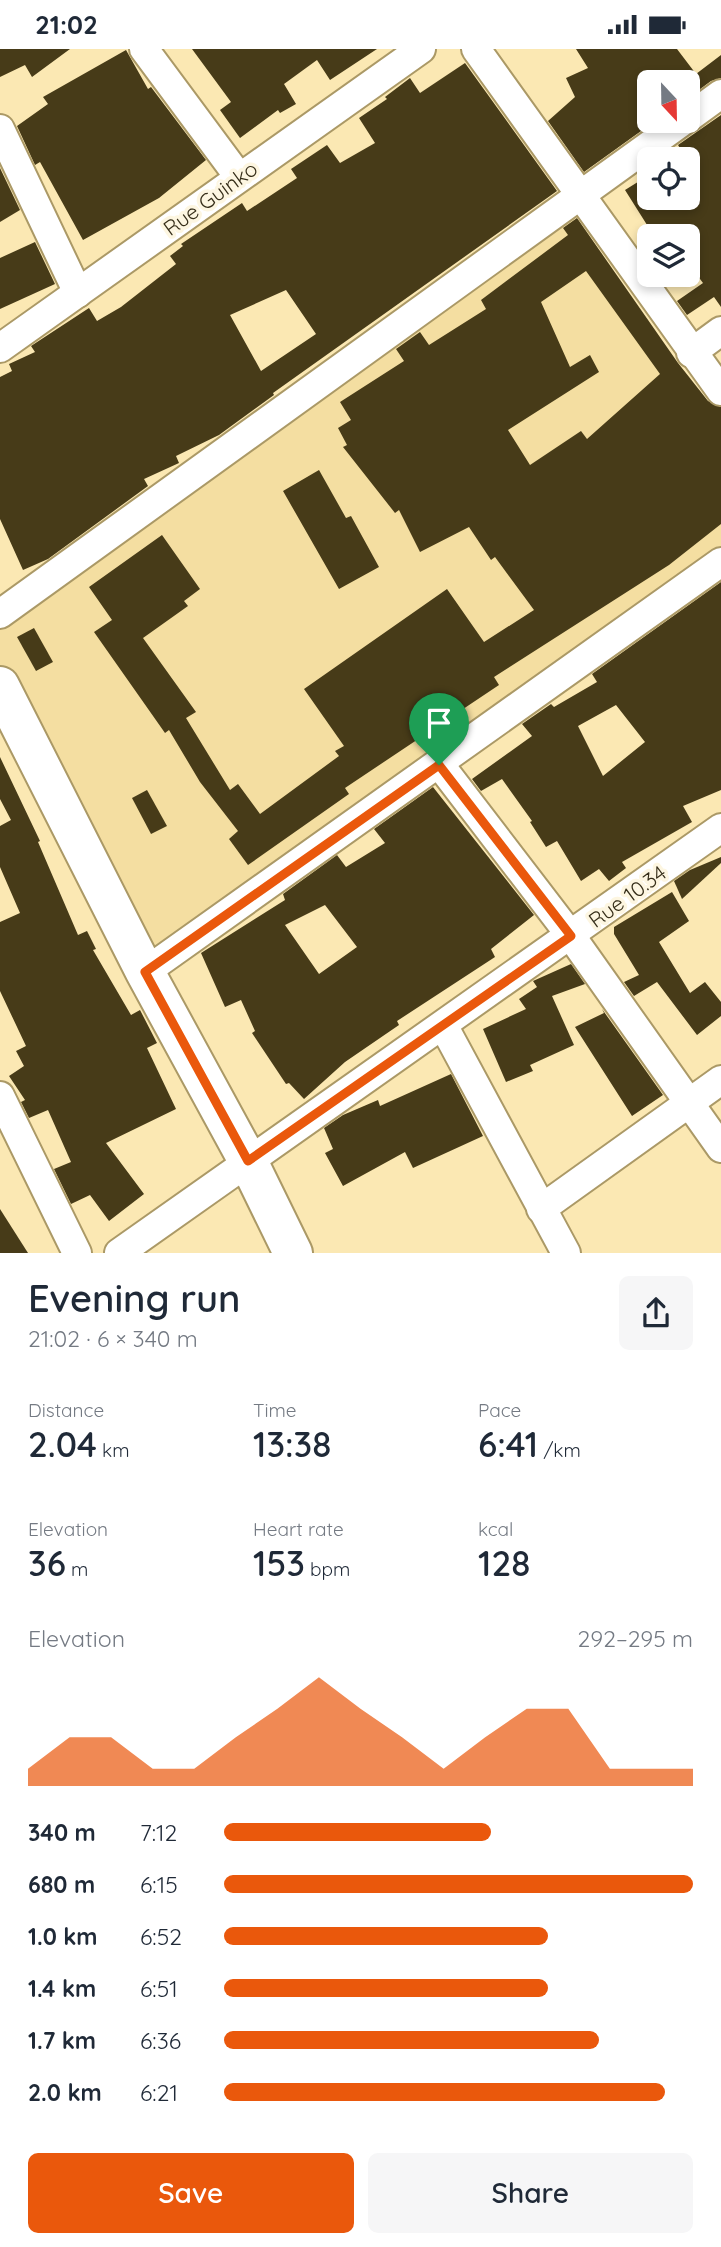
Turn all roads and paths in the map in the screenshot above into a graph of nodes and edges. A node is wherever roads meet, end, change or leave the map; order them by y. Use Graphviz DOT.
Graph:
graph roads {
  1 [pos="144,49"];
  2 [pos="421,49"];
  3 [pos="476,49"];
  4 [pos="721,95"];
  5 [pos="700,110"];
  6 [pos="0,129"];
  7 [pos="666,133"];
  8 [pos="239,177"];
  9 [pos="579,193"];
  10 [pos="78,293"];
  11 [pos="721,331"];
  12 [pos="0,348"];
  13 [pos="691,353"];
  14 [pos="721,391"];
  15 [pos="721,562"];
  16 [pos="0,614"];
  17 [pos="0,687"];
  18 [pos="439,765"];
  19 [pos="721,828"];
  20 [pos="571,936"];
  21 [pos="145,972"];
  22 [pos="443,1025"];
  23 [pos="721,1080"];
  24 [pos="0,1095"];
  25 [pos="688,1103"];
  26 [pos="721,1148"];
  27 [pos="248,1161"];
  28 [pos="541,1209"];
  29 [pos="77,1253"];
  30 [pos="119,1253"];
  31 [pos="293,1253"];
  32 [pos="566,1253"];
  1 -- 8 [label="street"];
  2 -- 8 [label="street, Rue Guinko"];
  3 -- 9 [label="street"];
  4 -- 5 [label="street"];
  6 -- 10 [label="street"];
  7 -- 9 [label="street"];
  8 -- 10 [label="street, Rue Guinko"];
  9 -- 13 [label="street"];
  9 -- 16 [label="street"];
  10 -- 12 [label="street, Rue Guinko"];
  11 -- 13 [label="street"];
  13 -- 14 [label="street"];
  15 -- 18 [label="street"];
  17 -- 21 [label="street"];
  18 -- 20 [label="street"];
  18 -- 21 [label="street"];
  19 -- 20 [label="street, Rue 10.34"];
  20 -- 22 [label="street, Rue 10.34"];
  20 -- 25 [label="street"];
  21 -- 27 [label="street"];
  22 -- 27 [label="street, Rue 10.34"];
  22 -- 28 [label="street"];
  23 -- 25 [label="street"];
  24 -- 29 [label="street"];
  25 -- 26 [label="street"];
  25 -- 28 [label="street"];
  27 -- 30 [label="street, Rue 10.34"];
  27 -- 31 [label="street"];
  28 -- 32 [label="street"];
}
